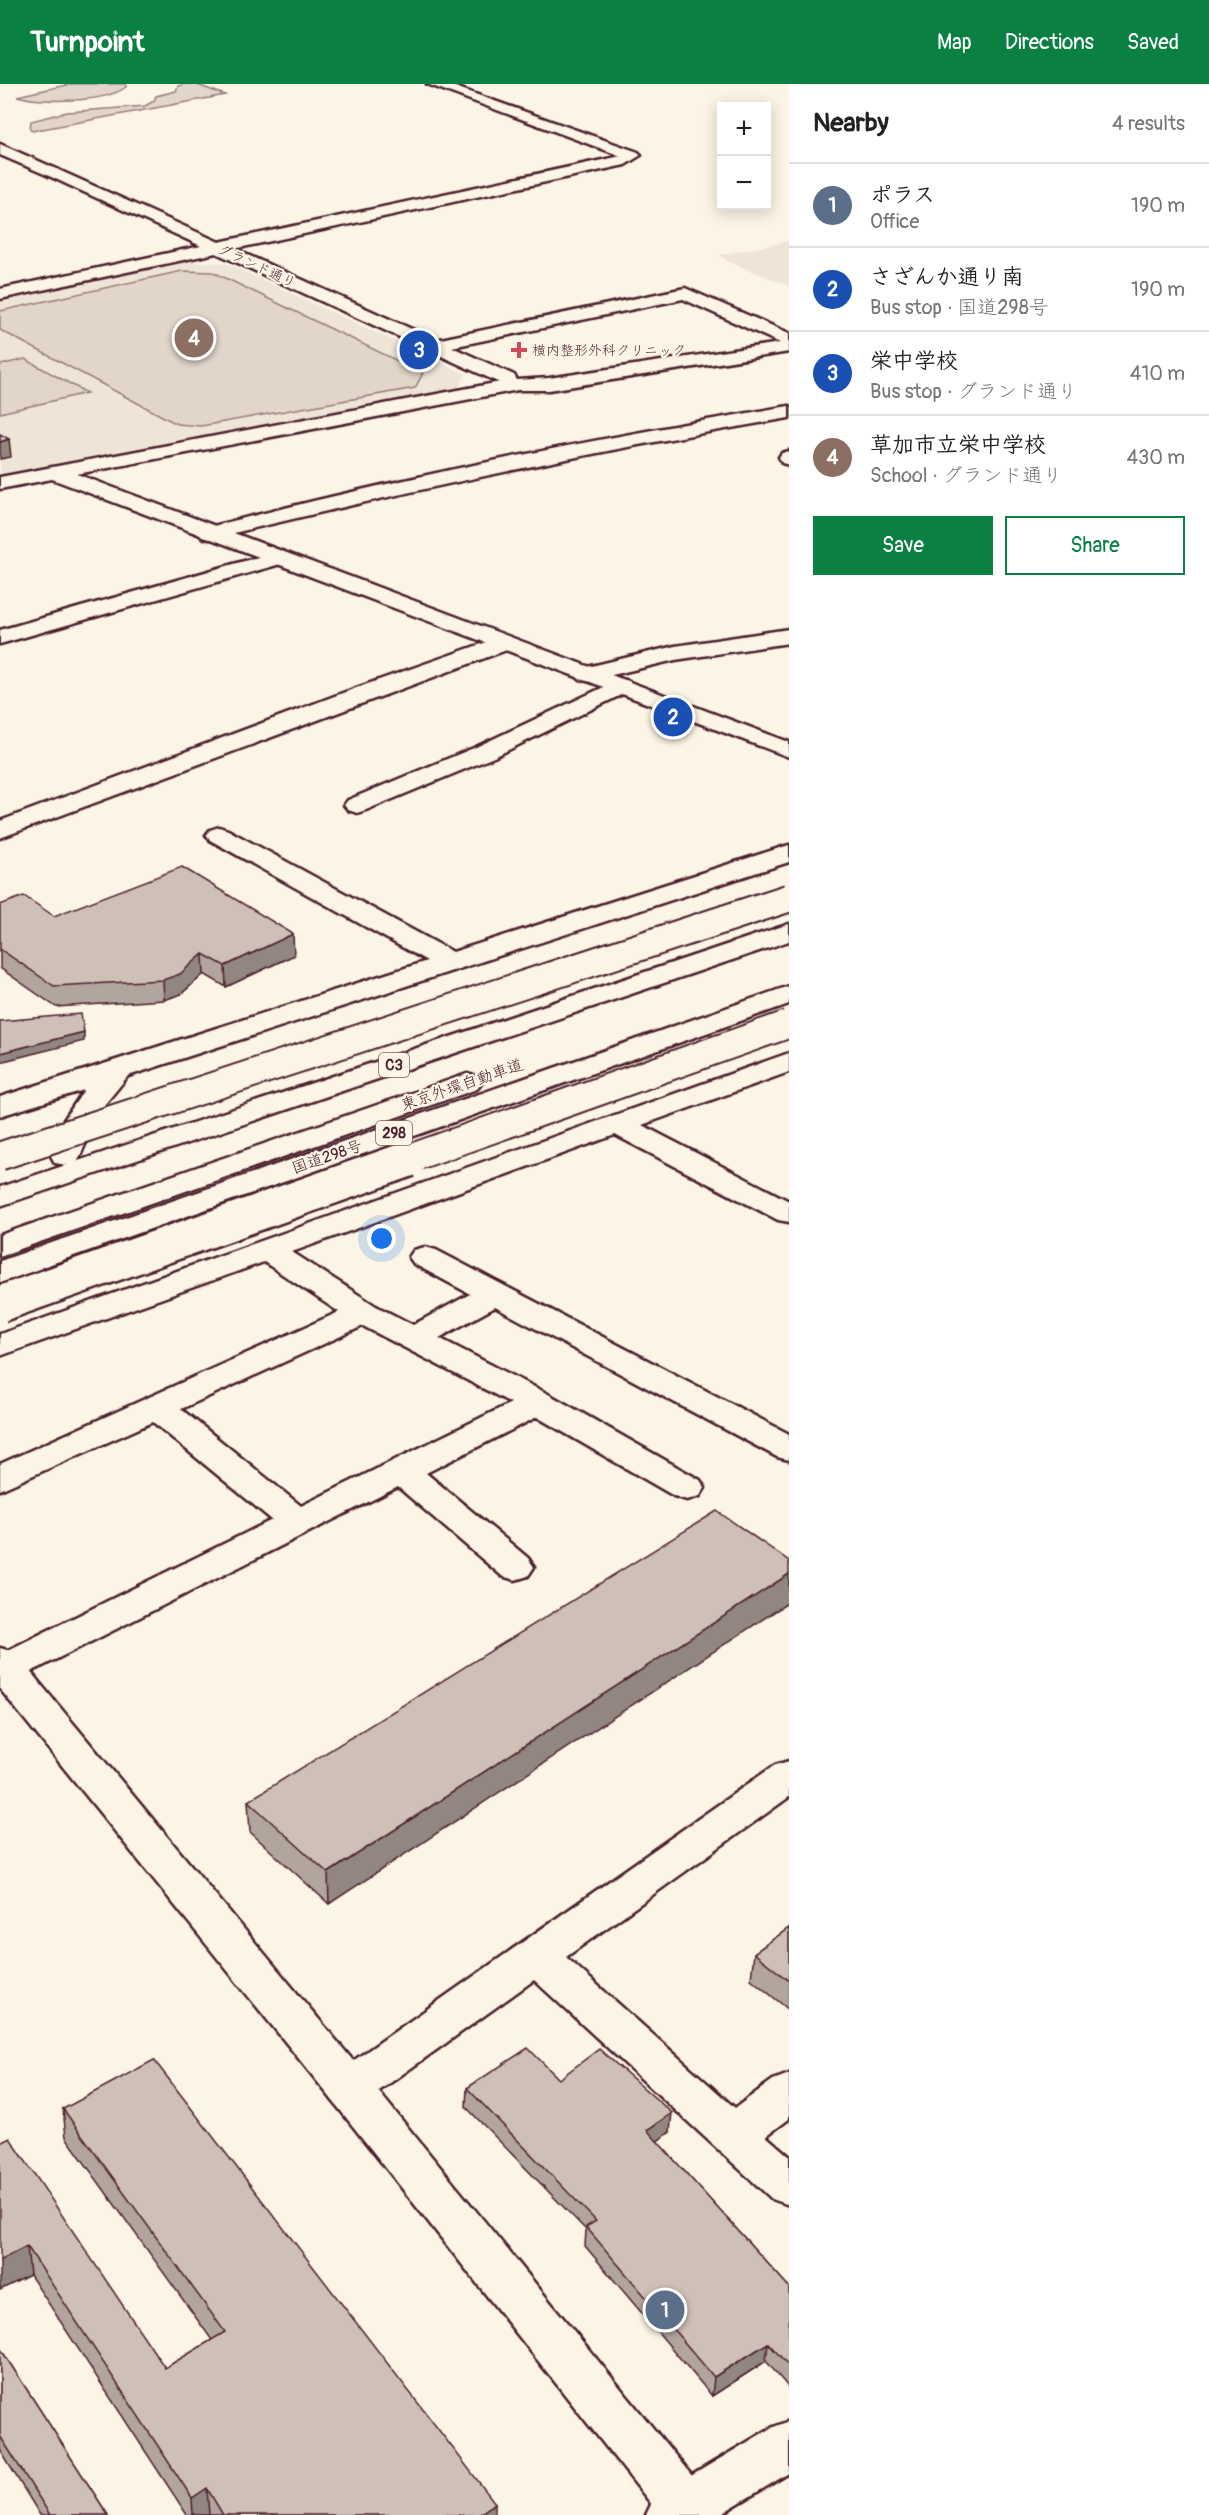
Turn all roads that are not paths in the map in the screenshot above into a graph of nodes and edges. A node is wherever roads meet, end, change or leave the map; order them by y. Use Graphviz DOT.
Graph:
graph roads {
  1 [pos="434,84"];
  2 [pos="0,149"];
  3 [pos="217,248"];
  4 [pos="0,294"];
  5 [pos="789,340"];
  6 [pos="433,346"];
  7 [pos="789,347"];
  8 [pos="511,386"];
  9 [pos="786,415"];
  10 [pos="54,473"];
  11 [pos="0,483"];
  12 [pos="209,533"];
  13 [pos="276,558"];
  14 [pos="789,636"];
  15 [pos="0,637"];
  16 [pos="504,643"];
  17 [pos="587,674"];
  18 [pos="621,687"];
  19 [pos="789,750"];
  20 [pos="357,805"];
  21 [pos="0,830"];
  22 [pos="219,835"];
  23 [pos="789,853"];
  24 [pos="789,898"];
  25 [pos="789,914"];
  26 [pos="789,932"];
  27 [pos="450,962"];
  28 [pos="789,972"];
  29 [pos="789,994"];
  30 [pos="789,1023"];
  31 [pos="789,1062"];
  32 [pos="116,1070"];
  33 [pos="0,1107"];
  34 [pos="617,1124"];
  35 [pos="0,1156"];
  36 [pos="66,1156"];
  37 [pos="0,1177"];
  38 [pos="0,1197"];
  39 [pos="789,1213"];
  40 [pos="0,1246"];
  41 [pos="269,1251"];
  42 [pos="425,1257"];
  43 [pos="0,1272"];
  44 [pos="145,1293"];
  45 [pos="494,1293"];
  46 [pos="0,1304"];
  47 [pos="364,1313"];
  48 [pos="414,1338"];
  49 [pos="0,1346"];
  50 [pos="538,1403"];
  51 [pos="157,1408"];
  52 [pos="789,1449"];
  53 [pos="400,1471"];
  54 [pos="0,1478"];
  55 [pos="687,1488"];
  56 [pos="298,1522"];
  57 [pos="515,1567"];
  58 [pos="2,1665"];
  59 [pos="789,1776"];
  60 [pos="537,1956"];
  61 [pos="349,2088"];
  62 [pos="789,2093"];
  63 [pos="734,2135"];
  64 [pos="789,2185"];
  65 [pos="789,2445"];
  66 [pos="683,2512"];
  1 -- 3 [label="main road"];
  2 -- 3 [label="main road, グランド通り"];
  3 -- 4 [label="main road"];
  3 -- 6 [label="main road, グランド通り"];
  5 -- 6 [label="main road"];
  6 -- 8 [label="main road, グランド通り"];
  7 -- 8 [label="main road"];
  8 -- 10 [label="main road"];
  9 -- 12 [label="main road"];
  10 -- 11 [label="main road"];
  10 -- 12 [label="main road"];
  12 -- 13 [label="main road"];
  13 -- 15 [label="main road"];
  13 -- 16 [label="main road"];
  14 -- 17 [label="main road"];
  16 -- 17 [label="main road"];
  16 -- 21 [label="main road"];
  17 -- 18 [label="main road"];
  18 -- 19 [label="main road"];
  18 -- 20 [label="main road"];
  22 -- 27 [label="main road"];
  23 -- 27 [label="main road"];
  24 -- 35 [label="main road, bridge"];
  25 -- 36 [label="main road"];
  26 -- 38 [label="main road, C3"];
  27 -- 32 [label="main road"];
  28 -- 40 [label="main road, 東京外環自動車道 / C3"];
  29 -- 43 [label="main road, 国道298号 / 298"];
  30 -- 46 [label="main road, bridge"];
  31 -- 34 [label="main road"];
  32 -- 33 [label="main road"];
  32 -- 36 [label="main road"];
  34 -- 39 [label="main road"];
  34 -- 41 [label="main road"];
  36 -- 37 [label="main road"];
  41 -- 44 [label="main road"];
  41 -- 47 [label="main road"];
  42 -- 45 [label="main road"];
  43 -- 44 [label="main road"];
  44 -- 49 [label="main road"];
  45 -- 48 [label="main road"];
  45 -- 52 [label="main road"];
  47 -- 48 [label="main road"];
  47 -- 51 [label="main road"];
  48 -- 50 [label="main road"];
  50 -- 53 [label="main road"];
  50 -- 55 [label="main road"];
  51 -- 54 [label="main road"];
  51 -- 56 [label="main road"];
  53 -- 56 [label="main road"];
  53 -- 57 [label="main road"];
  56 -- 58 [label="main road"];
  58 -- 61 [label="main road"];
  59 -- 60 [label="main road"];
  60 -- 61 [label="main road"];
  60 -- 63 [label="main road"];
  61 -- 66 [label="main road"];
  62 -- 63 [label="main road"];
  63 -- 64 [label="main road"];
  65 -- 66 [label="main road"];
}
